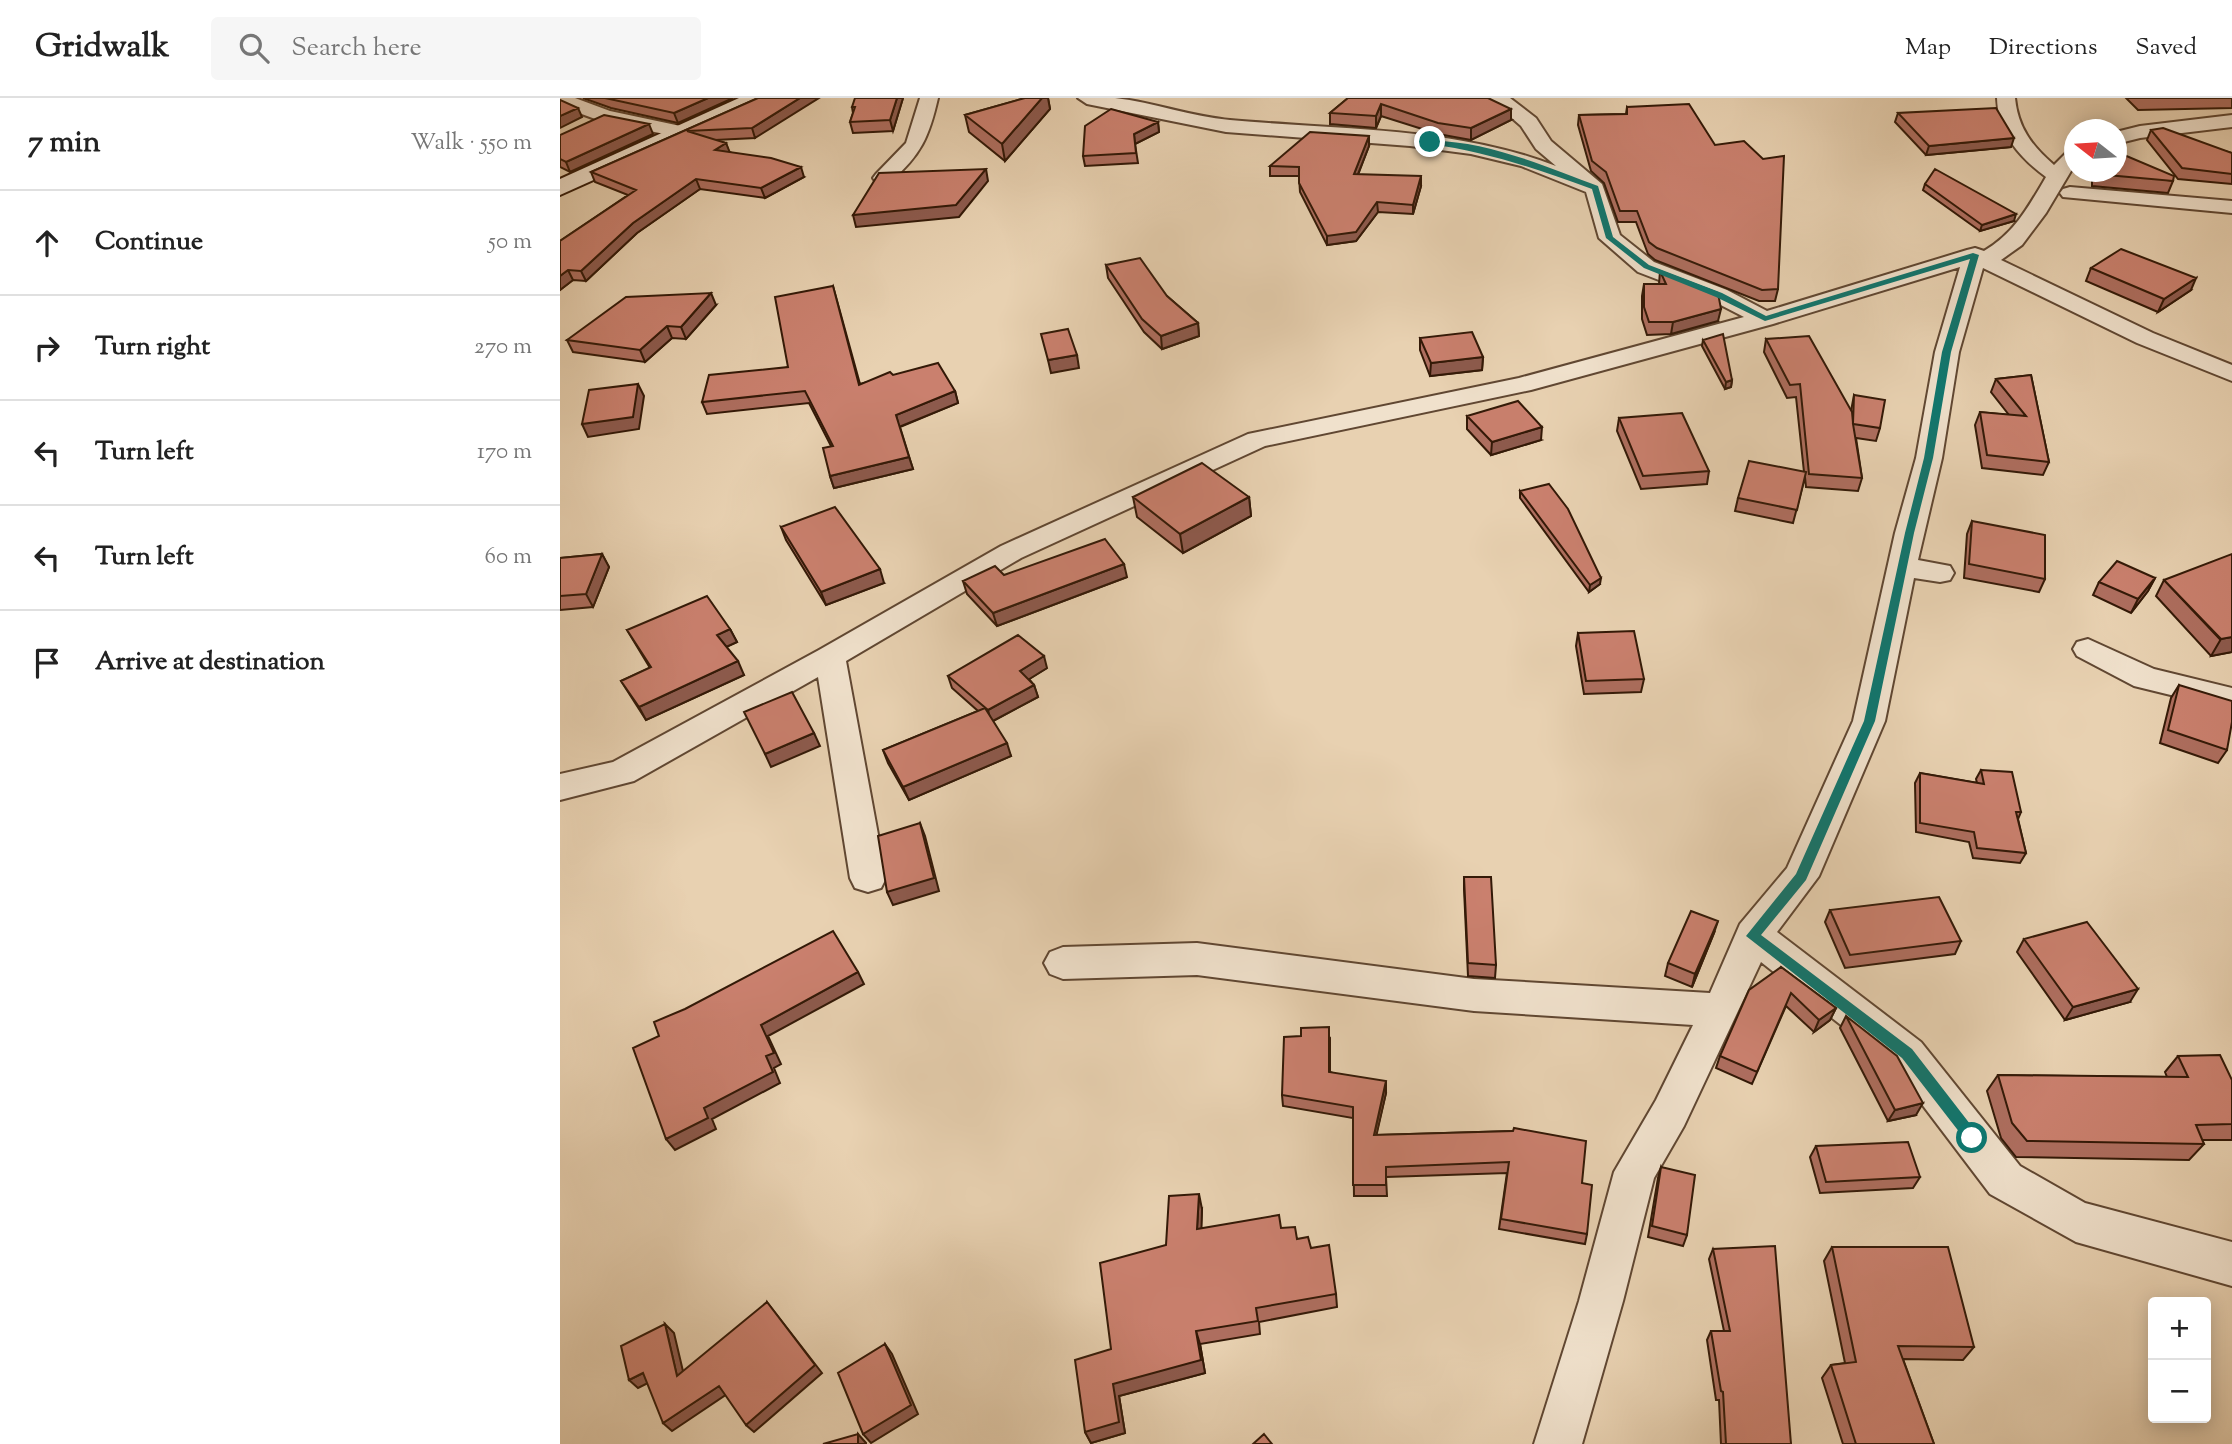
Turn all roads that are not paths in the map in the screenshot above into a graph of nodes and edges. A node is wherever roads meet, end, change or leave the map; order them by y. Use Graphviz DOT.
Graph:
graph roads {
  1 [pos="757,98"];
  2 [pos="929,98"];
  3 [pos="1087,98"];
  4 [pos="1498,98"];
  5 [pos="2006,98"];
  6 [pos="560,99"];
  7 [pos="605,116"];
  8 [pos="2232,121"];
  9 [pos="582,128"];
  10 [pos="683,132"];
  11 [pos="2127,135"];
  12 [pos="2064,174"];
  13 [pos="883,178"];
  14 [pos="2064,179"];
  15 [pos="2103,182"];
  16 [pos="560,188"];
  17 [pos="1595,188"];
  18 [pos="2232,207"];
  19 [pos="1980,257"];
  20 [pos="1765,319"];
  21 [pos="2232,374"];
  22 [pos="1902,566"];
  23 [pos="1940,573"];
  24 [pos="2088,649"];
  25 [pos="830,657"];
  26 [pos="2232,699"];
  27 [pos="560,788"];
  28 [pos="868,878"];
  29 [pos="1753,936"];
  30 [pos="1063,963"];
  31 [pos="1720,1010"];
  32 [pos="2232,1264"];
  33 [pos="1558,1444"];
  1 -- 10 [label="main road"];
  2 -- 13 [label="street"];
  3 -- 17 [label="street"];
  4 -- 17 [label="street"];
  5 -- 12 [label="street"];
  6 -- 7 [label="street"];
  7 -- 9 [label="street"];
  7 -- 10 [label="street"];
  8 -- 11 [label="street"];
  10 -- 16 [label="main road"];
  14 -- 19 [label="street"];
  15 -- 18 [label="street"];
  17 -- 20 [label="street"];
  19 -- 20 [label="street"];
  19 -- 21 [label="street"];
  19 -- 22 [label="street"];
  20 -- 25 [label="street"];
  22 -- 23 [label="street"];
  22 -- 29 [label="street"];
  24 -- 26 [label="street"];
  25 -- 27 [label="street"];
  25 -- 28 [label="street"];
  29 -- 31 [label="street"];
  29 -- 32 [label="street"];
  30 -- 31 [label="street"];
  31 -- 33 [label="street"];
}
